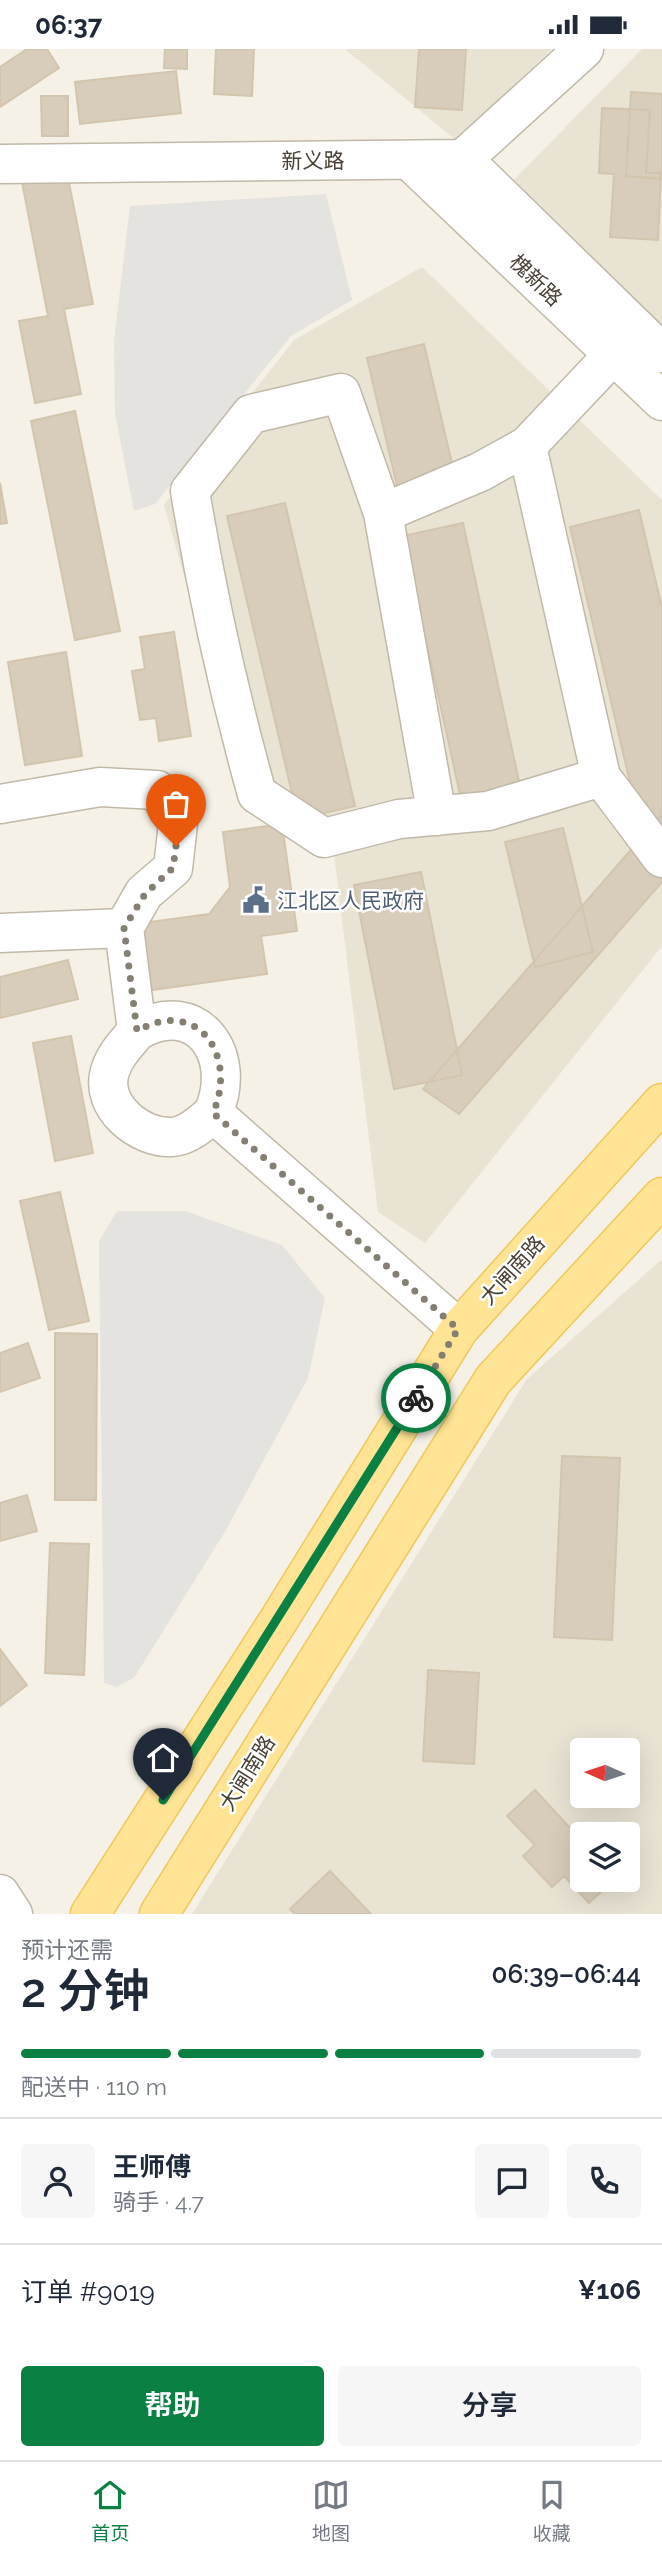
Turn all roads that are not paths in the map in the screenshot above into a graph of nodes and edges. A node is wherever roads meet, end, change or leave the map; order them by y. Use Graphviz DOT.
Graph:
graph roads {
  1 [pos="584,49"];
  2 [pos="463,159"];
  3 [pos="409,160"];
  4 [pos="0,164"];
  5 [pos="662,353"];
  6 [pos="614,354"];
  7 [pos="662,401"];
  8 [pos="527,446"];
  9 [pos="383,513"];
  10 [pos="601,777"];
  11 [pos="0,804"];
  12 [pos="437,816"];
  13 [pos="662,858"];
  14 [pos="124,928"];
  15 [pos="0,933"];
  16 [pos="137,1031"];
  17 [pos="662,1103"];
  18 [pos="213,1113"];
  19 [pos="662,1197"];
  20 [pos="458,1329"];
  21 [pos="0,1894"];
  22 [pos="13,1914"];
  23 [pos="90,1914"];
  24 [pos="159,1914"];
  1 -- 2 [label="street"];
  2 -- 3 [label="street, 新义路"];
  2 -- 5 [label="street, 槐新路"];
  3 -- 4 [label="street, 新义路"];
  3 -- 6 [label="street, 槐新路"];
  6 -- 7 [label="street, 槐新路"];
  6 -- 8 [label="street"];
  8 -- 9 [label="street"];
  8 -- 10 [label="street"];
  9 -- 12 [label="street"];
  9 -- 12 [label="street"];
  10 -- 12 [label="street"];
  10 -- 13 [label="street"];
  11 -- 14 [label="street"];
  14 -- 15 [label="street"];
  14 -- 16 [label="street"];
  16 -- 18 [label="street"];
  16 -- 18 [label="street"];
  17 -- 20 [label="main road, 大闸南路"];
  18 -- 20 [label="street"];
  19 -- 24 [label="main road, 大闸南路"];
  20 -- 23 [label="main road, 大闸南路"];
  21 -- 22 [label="street"];
}
